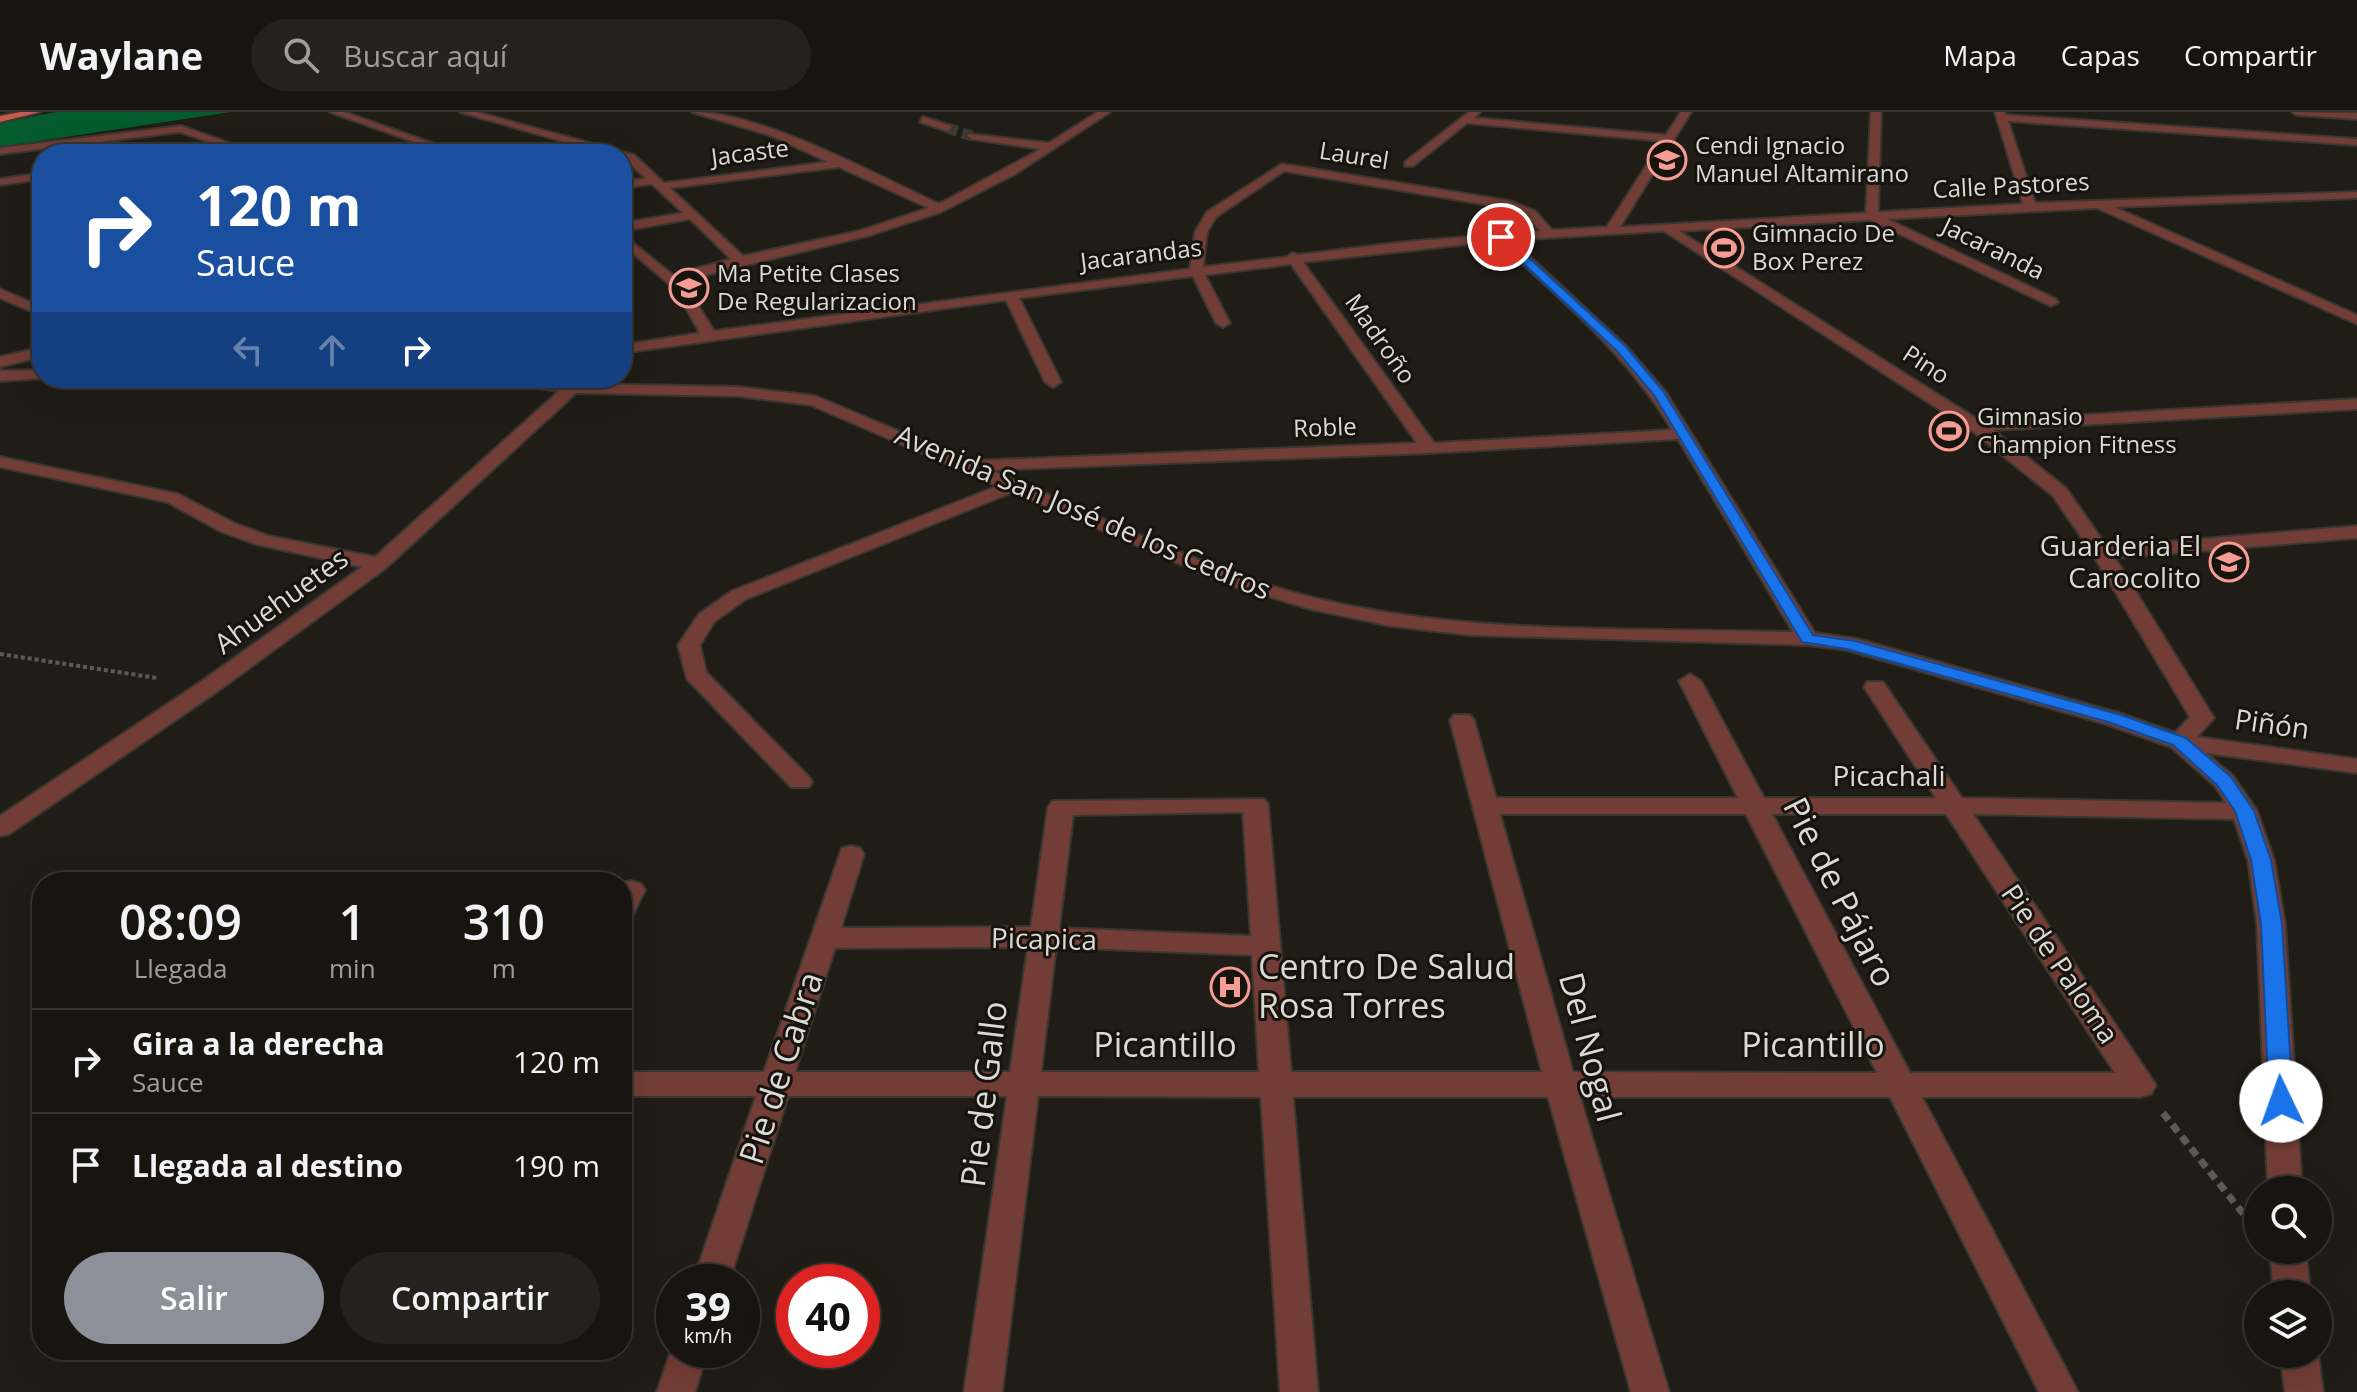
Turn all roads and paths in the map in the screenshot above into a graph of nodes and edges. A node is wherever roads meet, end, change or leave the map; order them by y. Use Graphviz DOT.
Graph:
graph roads {
  1 [pos="35,112"];
  2 [pos="335,112"];
  3 [pos="465,112"];
  4 [pos="697,112"];
  5 [pos="1105,112"];
  6 [pos="1475,112"];
  7 [pos="1686,112"];
  8 [pos="1876,112"];
  9 [pos="2297,112"];
  10 [pos="2000,115"];
  11 [pos="2357,116"];
  12 [pos="0,119"];
  13 [pos="923,120"];
  14 [pos="1464,120"];
  15 [pos="947,128"];
  16 [pos="972,136"];
  17 [pos="1671,139"];
  18 [pos="2357,142"];
  19 [pos="58,144"];
  20 [pos="229,144"];
  21 [pos="429,144"];
  22 [pos="588,144"];
  23 [pos="32,147"];
  24 [pos="1052,147"];
  25 [pos="0,151"];
  26 [pos="632,159"];
  27 [pos="843,163"];
  28 [pos="1409,164"];
  29 [pos="32,177"];
  30 [pos="0,182"];
  31 [pos="660,183"];
  32 [pos="632,184"];
  33 [pos="2357,195"];
  34 [pos="2095,204"];
  35 [pos="2030,207"];
  36 [pos="939,208"];
  37 [pos="694,215"];
  38 [pos="1872,216"];
  39 [pos="632,225"];
  40 [pos="1668,229"];
  41 [pos="1611,231"];
  42 [pos="1549,234"];
  43 [pos="1501,237"];
  44 [pos="632,246"];
  45 [pos="1293,257"];
  46 [pos="740,260"];
  47 [pos="1196,270"];
  48 [pos="680,287"];
  49 [pos="0,293"];
  50 [pos="1010,294"];
  51 [pos="2051,302"];
  52 [pos="32,307"];
  53 [pos="2357,320"];
  54 [pos="1223,323"];
  55 [pos="710,337"];
  56 [pos="632,348"];
  57 [pos="32,354"];
  58 [pos="0,362"];
  59 [pos="32,375"];
  60 [pos="0,376"];
  61 [pos="1053,382"];
  62 [pos="565,388"];
  63 [pos="571,389"];
  64 [pos="2357,404"];
  65 [pos="1977,426"];
  66 [pos="1684,434"];
  67 [pos="1429,448"];
  68 [pos="0,462"];
  69 [pos="969,465"];
  70 [pos="1013,486"];
  71 [pos="2357,532"];
  72 [pos="2102,553"];
  73 [pos="379,564"];
  74 [pos="1808,639"];
  75 [pos="0,654"];
  76 [pos="1690,681"];
  77 [pos="210,686"];
  78 [pos="1875,687"];
  79 [pos="1462,720"];
  80 [pos="2179,742"];
  81 [pos="2357,766"];
  82 [pos="800,782"];
  83 [pos="1485,806"];
  84 [pos="1955,806"];
  85 [pos="1753,807"];
  86 [pos="2244,811"];
  87 [pos="0,828"];
  88 [pos="851,854"];
  89 [pos="1043,937"];
  90 [pos="824,938"];
  91 [pos="1265,946"];
  92 [pos="776,1083"];
  93 [pos="1024,1083"];
  94 [pos="1275,1083"];
  95 [pos="1560,1083"];
  96 [pos="1897,1083"];
  97 [pos="632,1084"];
  98 [pos="2140,1085"];
  99 [pos="2284,1176"];
  100 [pos="2244,1215"];
  101 [pos="717,1264"];
  102 [pos="683,1368"];
  103 [pos="2301,1368"];
  104 [pos="676,1392"];
  105 [pos="983,1392"];
  106 [pos="1299,1392"];
  107 [pos="1650,1392"];
  108 [pos="2059,1392"];
  109 [pos="2304,1392"];
  1 -- 12 [label="main road"];
  2 -- 21 [label="street"];
  3 -- 22 [label="street"];
  4 -- 27 [label="street"];
  5 -- 24 [label="street"];
  6 -- 14 [label="street"];
  7 -- 17 [label="street"];
  8 -- 38 [label="street"];
  9 -- 11 [label="street"];
  10 -- 18 [label="street"];
  10 -- 35 [label="street"];
  13 -- 15 [label="street"];
  14 -- 17 [label="street"];
  14 -- 28 [label="street"];
  16 -- 24 [label="street"];
  17 -- 41 [label="street"];
  19 -- 20 [label="street"];
  23 -- 25 [label="street"];
  24 -- 36 [label="street"];
  26 -- 31 [label="street"];
  27 -- 31 [label="street, Jacaste"];
  27 -- 36 [label="street"];
  29 -- 30 [label="street"];
  31 -- 32 [label="street, Jacaste"];
  31 -- 37 [label="street"];
  33 -- 34 [label="street, Calle Pastores"];
  34 -- 35 [label="street, Calle Pastores"];
  34 -- 53 [label="street"];
  35 -- 38 [label="street, Calle Pastores"];
  36 -- 46 [label="street"];
  37 -- 39 [label="street"];
  37 -- 46 [label="street"];
  38 -- 40 [label="street, Calle Pastores"];
  38 -- 51 [label="street, Jacaranda"];
  40 -- 41 [label="street, Jacarandas"];
  40 -- 65 [label="street, Pino"];
  41 -- 42 [label="street, Jacarandas"];
  42 -- 43 [label="street, Jacarandas"];
  42 -- 47 [label="street, Laurel"];
  43 -- 45 [label="street, Jacarandas"];
  43 -- 66 [label="street"];
  44 -- 48 [label="street"];
  45 -- 47 [label="street, Jacarandas"];
  45 -- 67 [label="street, Madroño"];
  46 -- 48 [label="street"];
  47 -- 50 [label="street, Jacarandas"];
  47 -- 54 [label="street"];
  48 -- 55 [label="street"];
  49 -- 52 [label="street"];
  50 -- 55 [label="street, Jacarandas"];
  50 -- 61 [label="street"];
  55 -- 56 [label="street, Jacarandas"];
  57 -- 58 [label="street"];
  59 -- 60 [label="street"];
  62 -- 63 [label="street, Avenida San José de los Cedros"];
  63 -- 69 [label="street, Avenida San José de los Cedros"];
  63 -- 73 [label="street, Ahuehuetes"];
  64 -- 65 [label="street"];
  65 -- 72 [label="street, Pino"];
  66 -- 67 [label="street, Roble"];
  66 -- 74 [label="street"];
  67 -- 69 [label="street, Roble"];
  68 -- 73 [label="street"];
  69 -- 70 [label="street, Avenida San José de los Cedros"];
  70 -- 74 [label="street, Avenida San José de los Cedros"];
  70 -- 82 [label="street"];
  71 -- 72 [label="street"];
  72 -- 80 [label="street, Pino"];
  73 -- 77 [label="street, Ahuehuetes"];
  74 -- 80 [label="street, Avenida San José de los Cedros"];
  75 -- 77 [label="path"];
  76 -- 85 [label="street, Pie de Pájaro"];
  77 -- 87 [label="street, Ahuehuetes"];
  78 -- 84 [label="street, Pie de Paloma"];
  79 -- 83 [label="street, Del Nogal"];
  80 -- 81 [label="street, Piñón"];
  80 -- 86 [label="street, Avenida San José de los Cedros"];
  83 -- 85 [label="street, Picachali"];
  83 -- 95 [label="street, Del Nogal"];
  84 -- 85 [label="street, Picachali"];
  84 -- 86 [label="street, Picachali"];
  84 -- 98 [label="street, Pie de Paloma"];
  85 -- 96 [label="street, Pie de Pájaro"];
  86 -- 99 [label="street, Avenida San José de los Cedros"];
  88 -- 90 [label="street, Pie de Cabra"];
  89 -- 90 [label="street, Picapica"];
  89 -- 91 [label="street, Picapica"];
  89 -- 91 [label="street, Pie de Gallo"];
  89 -- 93 [label="street, Pie de Gallo"];
  90 -- 92 [label="street, Pie de Cabra"];
  91 -- 94 [label="street"];
  92 -- 93 [label="street, Picantillo"];
  92 -- 97 [label="street, Picantillo"];
  92 -- 101 [label="street, Pie de Cabra"];
  93 -- 94 [label="street, Picantillo"];
  93 -- 105 [label="street, Pie de Gallo"];
  94 -- 95 [label="street, Picantillo"];
  94 -- 106 [label="street"];
  95 -- 96 [label="street, Picantillo"];
  95 -- 107 [label="street, Del Nogal"];
  96 -- 98 [label="street, Picantillo"];
  96 -- 108 [label="street, Pie de Pájaro"];
  98 -- 100 [label="path"];
  102 -- 104 [label="street"];
  103 -- 109 [label="street"];
}
